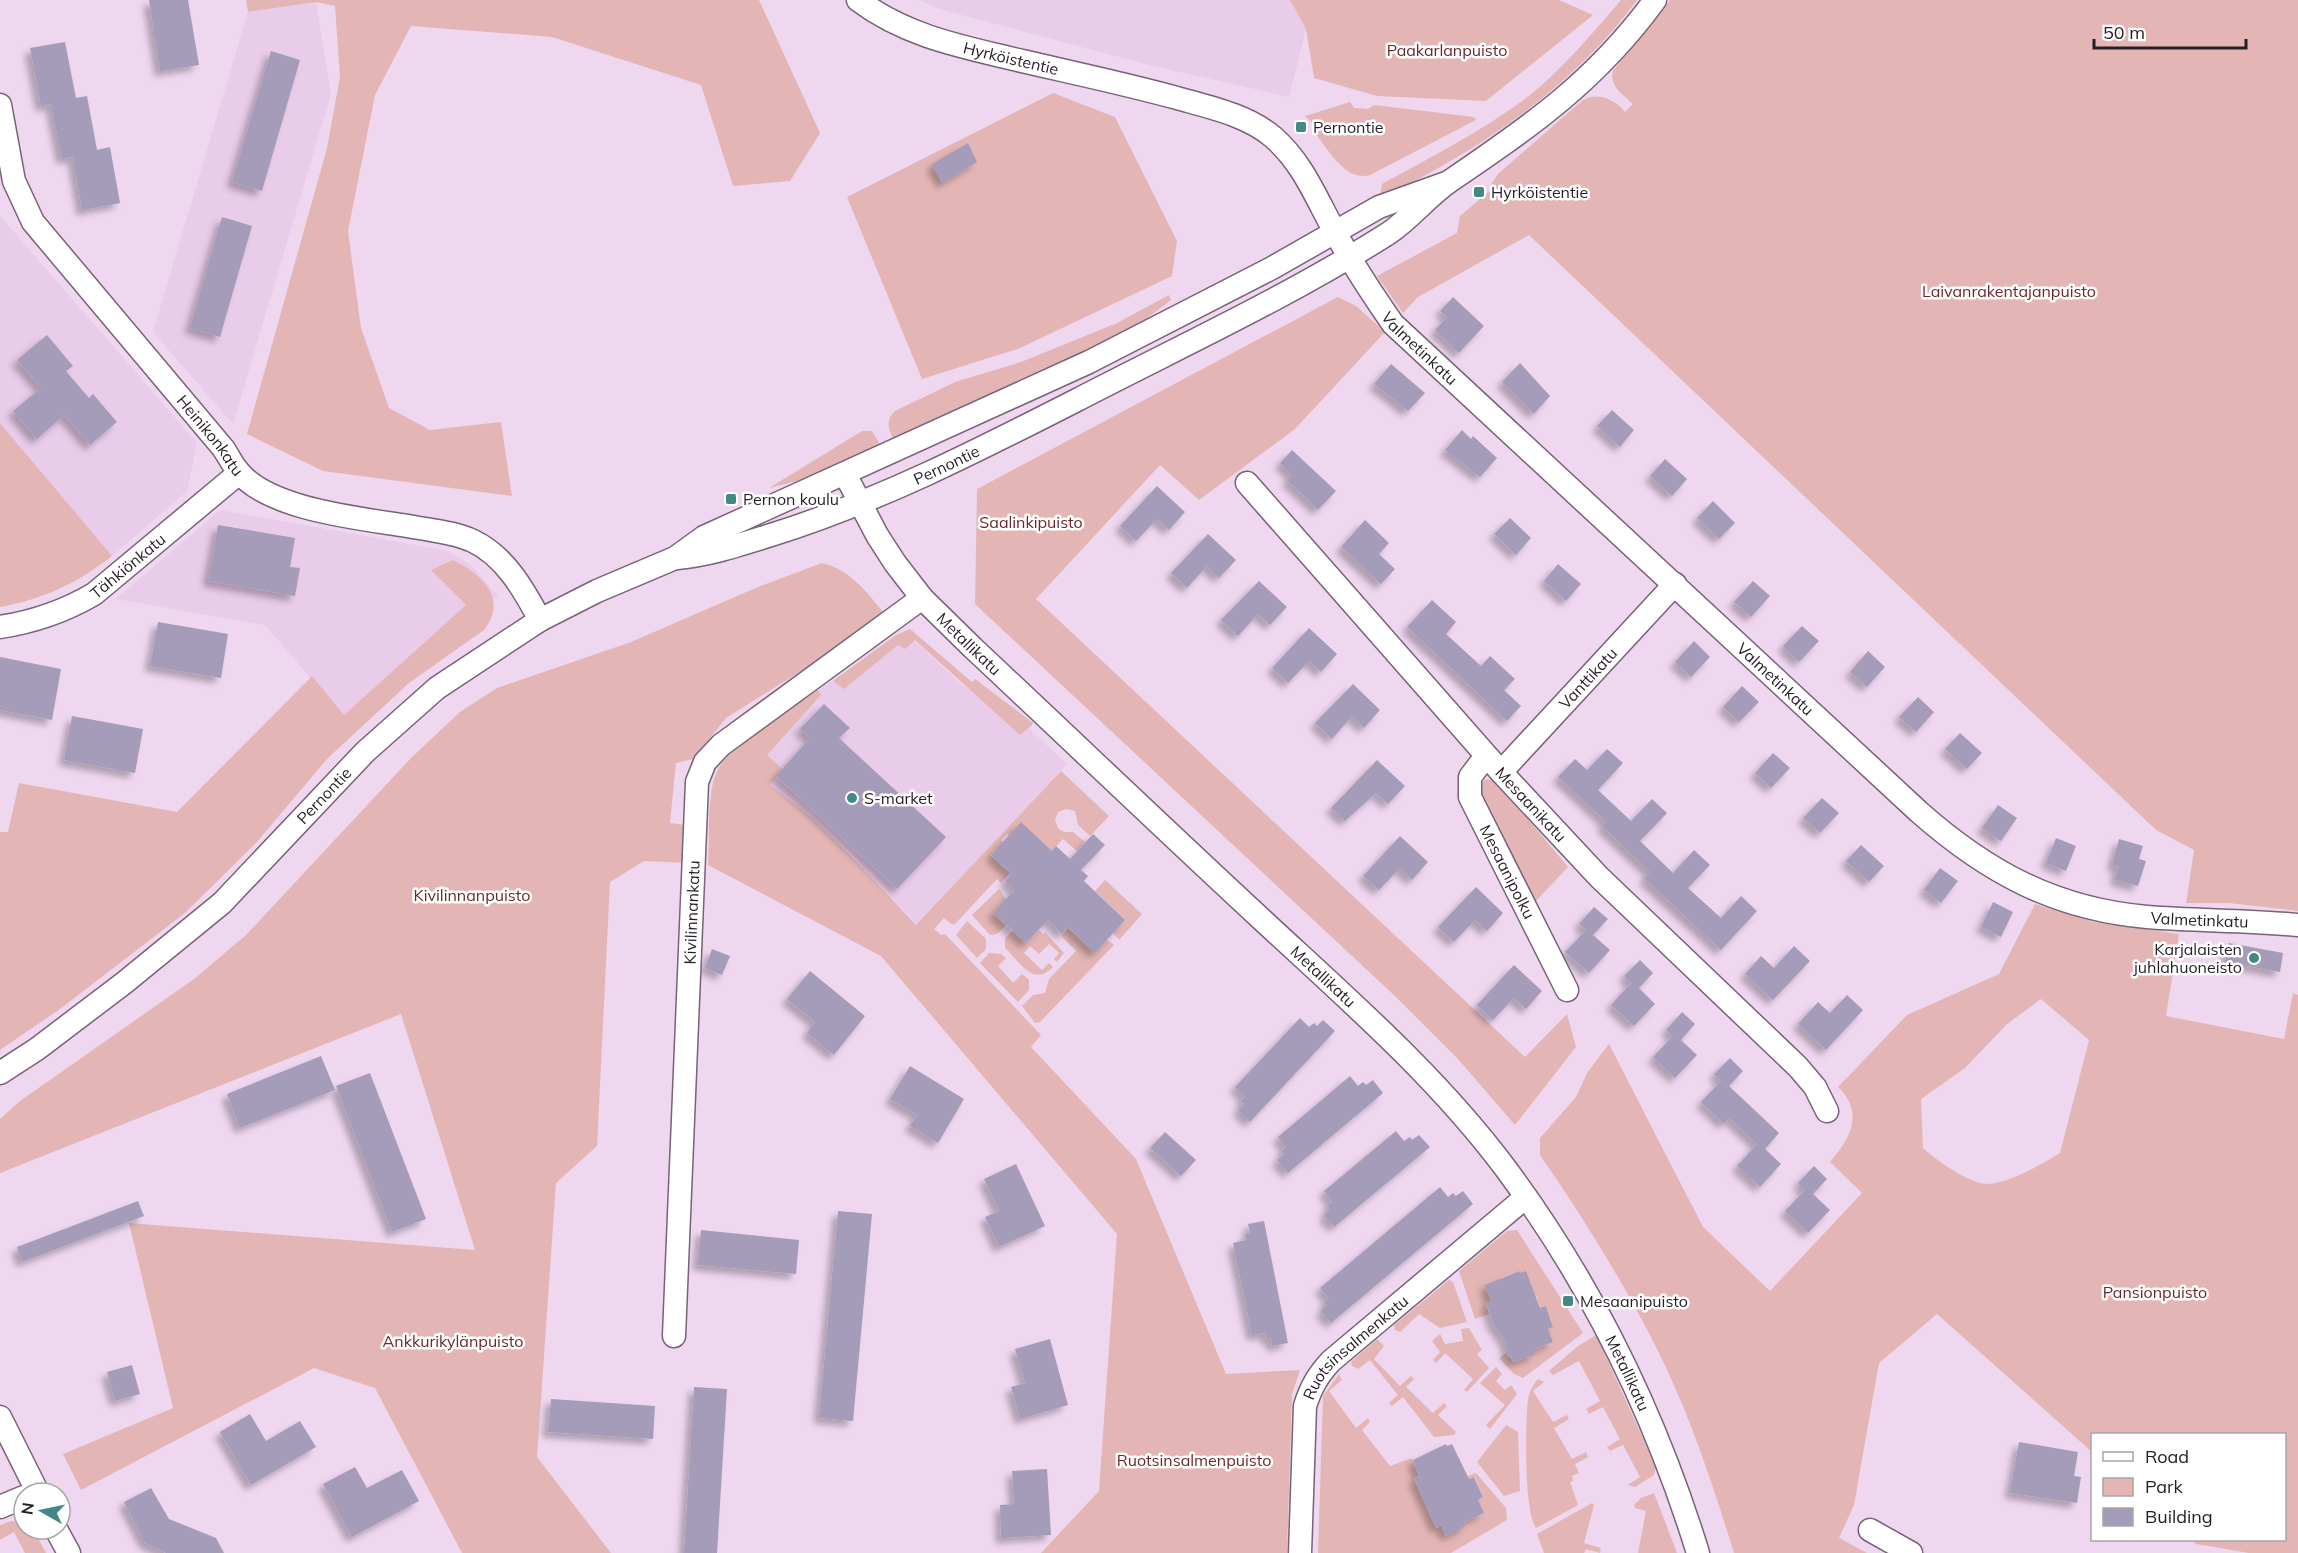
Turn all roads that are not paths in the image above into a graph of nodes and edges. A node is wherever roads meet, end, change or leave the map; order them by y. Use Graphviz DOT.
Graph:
graph roads {
  1 [pos="858,0"];
  2 [pos="1655,0"];
  3 [pos="0,105"];
  4 [pos="1446,183"];
  5 [pos="7,187"];
  6 [pos="1335,232"];
  7 [pos="1349,257"];
  8 [pos="239,473"];
  9 [pos="846,474"];
  10 [pos="1247,483"];
  11 [pos="860,503"];
  12 [pos="675,558"];
  13 [pos="1675,584"];
  14 [pos="922,598"];
  15 [pos="540,620"];
  16 [pos="0,627"];
  17 [pos="1494,764"];
  18 [pos="2298,925"];
  19 [pos="1567,990"];
  20 [pos="0,1073"];
  21 [pos="1827,1111"];
  22 [pos="1526,1197"];
  23 [pos="674,1336"];
  24 [pos="0,1417"];
  25 [pos="27,1481"];
  26 [pos="1870,1530"];
  27 [pos="1300,1553"];
  28 [pos="1698,1553"];
  29 [pos="1911,1553"];
  1 -- 6 [label="street, Hyrköistentie"];
  2 -- 4 [label="street, Pernontie"];
  3 -- 5 [label="street, Heinikonkatu"];
  4 -- 6 [label="street, Pernontie"];
  4 -- 7 [label="street, Pernontie"];
  5 -- 8 [label="street, Heinikonkatu"];
  6 -- 7 [label="street, Hyrköistentie"];
  6 -- 9 [label="street, Pernontie"];
  7 -- 11 [label="street, Pernontie"];
  7 -- 13 [label="street, Valmetinkatu"];
  8 -- 15 [label="street, Heinikonkatu"];
  8 -- 16 [label="street, Tähkiönkatu"];
  9 -- 11 [label="street, Metallikatu"];
  9 -- 12 [label="street, Pernontie"];
  10 -- 17 [label="street, Mesaanikatu"];
  11 -- 12 [label="street, Pernontie"];
  11 -- 14 [label="street, Metallikatu"];
  12 -- 15 [label="street, Pernontie"];
  13 -- 17 [label="street, Vanttikatu"];
  13 -- 18 [label="street, Valmetinkatu"];
  14 -- 22 [label="street, Metallikatu"];
  14 -- 23 [label="street, Kivilinnankatu"];
  15 -- 20 [label="street, Pernontie"];
  17 -- 19 [label="street, Mesaanipolku"];
  17 -- 21 [label="street, Mesaanikatu"];
  22 -- 27 [label="street, Ruotsinsalmenkatu"];
  22 -- 28 [label="street, Metallikatu"];
  24 -- 25 [label="street"];
  26 -- 29 [label="street"];
}
